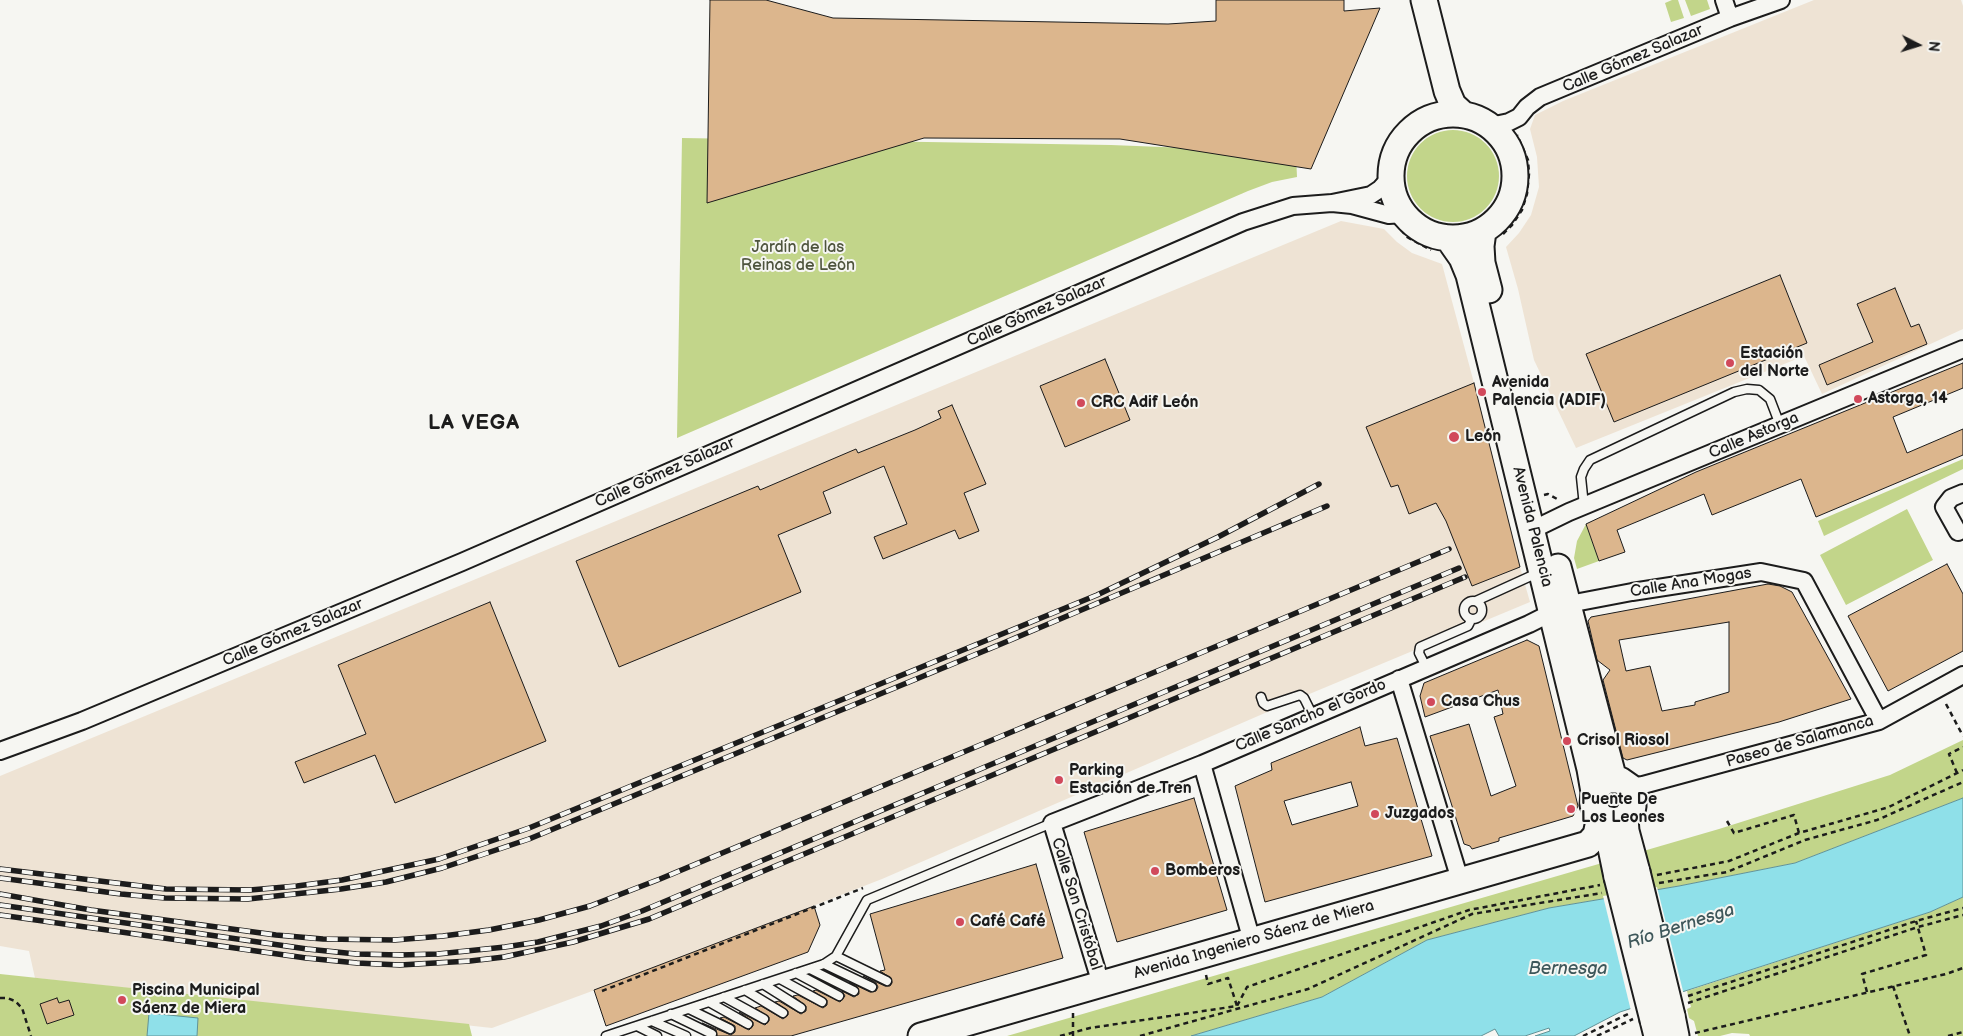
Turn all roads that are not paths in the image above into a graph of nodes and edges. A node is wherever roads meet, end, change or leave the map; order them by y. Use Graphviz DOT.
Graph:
graph roads {
  1 [pos="1409,0"];
  2 [pos="1424,0"];
  3 [pos="1724,0"];
  4 [pos="1781,0"];
  5 [pos="1730,18"];
  6 [pos="1464,115"];
  7 [pos="1426,120"];
  8 [pos="1500,124"];
  9 [pos="1390,177"];
  10 [pos="1332,203"];
  11 [pos="1396,215"];
  12 [pos="1492,234"];
  13 [pos="1440,244"];
  14 [pos="1963,349"];
  15 [pos="1780,425"];
  16 [pos="1963,493"];
  17 [pos="1584,506"];
  18 [pos="1539,527"];
  19 [pos="1958,532"];
  20 [pos="1542,567"];
  21 [pos="1476,602"];
  22 [pos="1561,609"];
  23 [pos="1471,620"];
  24 [pos="1426,667"];
  25 [pos="1963,675"];
  26 [pos="1399,678"];
  27 [pos="1261,697"];
  28 [pos="1313,716"];
  29 [pos="1879,721"];
  30 [pos="0,752"];
  31 [pos="1202,764"];
  32 [pos="1611,802"];
  33 [pos="1052,823"];
  34 [pos="1588,844"];
  35 [pos="1627,877"];
  36 [pos="1460,880"];
  37 [pos="1252,941"];
  38 [pos="836,956"];
  39 [pos="824,964"];
  40 [pos="810,969"];
  41 [pos="796,973"];
  42 [pos="780,979"];
  43 [pos="887,981"];
  44 [pos="763,984"];
  45 [pos="1101,984"];
  46 [pos="872,987"];
  47 [pos="745,990"];
  48 [pos="854,991"];
  49 [pos="839,996"];
  50 [pos="724,997"];
  51 [pos="709,1002"];
  52 [pos="822,1002"];
  53 [pos="801,1008"];
  54 [pos="689,1009"];
  55 [pos="783,1013"];
  56 [pos="671,1014"];
  57 [pos="764,1019"];
  58 [pos="1664,1020"];
  59 [pos="652,1021"];
  60 [pos="748,1024"];
  61 [pos="637,1026"];
  62 [pos="730,1029"];
  63 [pos="712,1034"];
  64 [pos="618,1035"];
  65 [pos="606,1036"];
  66 [pos="656,1036"];
  67 [pos="686,1036"];
  68 [pos="921,1036"];
  1 -- 7 [label="main road"];
  2 -- 6 [label="main road"];
  3 -- 5 [label="street"];
  4 -- 5 [label="street, Calle Gómez Salazar"];
  5 -- 8 [label="street, Calle Gómez Salazar"];
  6 -- 7 [label="main road"];
  6 -- 8 [label="main road"];
  7 -- 9 [label="main road"];
  8 -- 12 [label="main road"];
  9 -- 10 [label="street, Calle Gómez Salazar"];
  9 -- 11 [label="main road"];
  10 -- 11 [label="street, Calle Gómez Salazar"];
  10 -- 30 [label="street, Calle Gómez Salazar"];
  11 -- 13 [label="main road"];
  12 -- 13 [label="main road"];
  12 -- 18 [label="main road, Avenida Palencia"];
  13 -- 18 [label="main road, Avenida Palencia"];
  14 -- 15 [label="street, Calle Astorga"];
  15 -- 17 [label="street, Calle Astorga"];
  15 -- 17 [label="lane"];
  16 -- 19 [label="street"];
  17 -- 18 [label="street, Calle Astorga"];
  18 -- 20 [label="main road, Avenida Palencia"];
  18 -- 22 [label="main road"];
  20 -- 21 [label="lane"];
  20 -- 22 [label="main road, Avenida Palencia"];
  21 -- 23 [label="lane"];
  21 -- 23 [label="lane"];
  22 -- 24 [label="street, Calle Sancho el Gordo"];
  22 -- 29 [label="street, Calle Ana Mogas"];
  22 -- 32 [label="main road, Avenida Palencia"];
  23 -- 24 [label="lane"];
  24 -- 26 [label="street, Calle Sancho el Gordo"];
  25 -- 29 [label="street, Paseo de Salamanca"];
  26 -- 28 [label="street, Calle Sancho el Gordo"];
  26 -- 36 [label="street"];
  27 -- 28 [label="lane"];
  28 -- 31 [label="street, Calle Sancho el Gordo"];
  29 -- 32 [label="street, Paseo de Salamanca"];
  31 -- 33 [label="street, Calle Sancho el Gordo"];
  31 -- 37 [label="street"];
  32 -- 34 [label="main road"];
  32 -- 35 [label="main road, Avenida Palencia"];
  33 -- 38 [label="lane"];
  33 -- 45 [label="street, Calle San Cristóbal"];
  34 -- 35 [label="main road"];
  34 -- 36 [label="main road, Avenida Ingeniero Sáenz de Miera"];
  35 -- 58 [label="main road, Avenida Palencia, bridge"];
  36 -- 37 [label="main road, Avenida Ingeniero Sáenz de Miera"];
  37 -- 45 [label="main road, Avenida Ingeniero Sáenz de Miera"];
  38 -- 39 [label="lane"];
  38 -- 43 [label="lane"];
  39 -- 40 [label="lane"];
  39 -- 46 [label="lane"];
  40 -- 41 [label="lane"];
  40 -- 48 [label="lane"];
  41 -- 42 [label="lane"];
  41 -- 49 [label="lane"];
  42 -- 44 [label="lane"];
  42 -- 52 [label="lane"];
  44 -- 47 [label="lane"];
  44 -- 53 [label="lane"];
  45 -- 68 [label="main road, Avenida Ingeniero Sáenz de Miera"];
  47 -- 50 [label="lane"];
  47 -- 55 [label="lane"];
  50 -- 51 [label="lane"];
  50 -- 57 [label="lane"];
  51 -- 54 [label="lane"];
  51 -- 60 [label="lane"];
  54 -- 56 [label="lane"];
  54 -- 62 [label="lane"];
  56 -- 59 [label="lane"];
  56 -- 63 [label="lane"];
  59 -- 61 [label="lane"];
  59 -- 67 [label="lane"];
  61 -- 64 [label="lane"];
  61 -- 66 [label="lane"];
  64 -- 65 [label="lane"];
}
